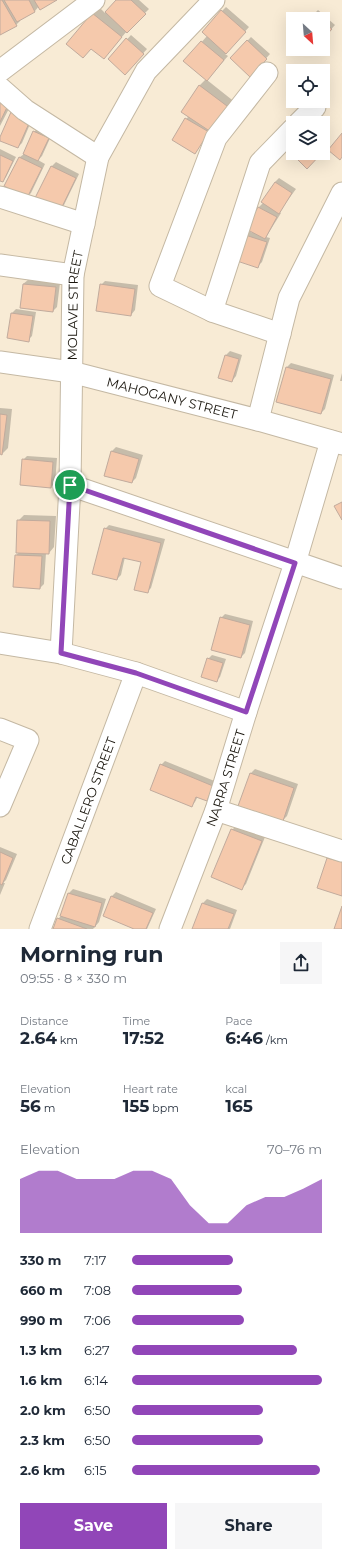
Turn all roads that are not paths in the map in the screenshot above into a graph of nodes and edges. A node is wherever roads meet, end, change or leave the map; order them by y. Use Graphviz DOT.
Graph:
graph roads {
  1 [pos="94,0"];
  2 [pos="214,0"];
  3 [pos="0,71"];
  4 [pos="267,73"];
  5 [pos="0,88"];
  6 [pos="314,108"];
  7 [pos="306,116"];
  8 [pos="286,136"];
  9 [pos="98,157"];
  10 [pos="342,193"];
  11 [pos="0,197"];
  12 [pos="84,224"];
  13 [pos="0,265"];
  14 [pos="73,275"];
  15 [pos="212,311"];
  16 [pos="280,334"];
  17 [pos="0,362"];
  18 [pos="71,372"];
  19 [pos="258,420"];
  20 [pos="337,443"];
  21 [pos="70,485"];
  22 [pos="295,563"];
  23 [pos="342,578"];
  24 [pos="0,644"];
  25 [pos="61,653"];
  26 [pos="136,673"];
  27 [pos="246,712"];
  28 [pos="0,729"];
  29 [pos="0,806"];
  30 [pos="216,810"];
  31 [pos="342,851"];
  32 [pos="40,929"];
  33 [pos="170,929"];
  1 -- 3 [label="street"];
  2 -- 9 [label="street, MOLAVE STREET"];
  4 -- 15 [label="street"];
  5 -- 9 [label="street"];
  6 -- 7 [label="street"];
  8 -- 15 [label="street"];
  9 -- 12 [label="street, MOLAVE STREET"];
  10 -- 16 [label="street"];
  11 -- 12 [label="street"];
  12 -- 14 [label="street, MOLAVE STREET"];
  13 -- 14 [label="street"];
  14 -- 18 [label="street, MOLAVE STREET"];
  15 -- 16 [label="street"];
  16 -- 19 [label="street"];
  17 -- 18 [label="street, MAHOGANY STREET"];
  18 -- 19 [label="street, MAHOGANY STREET"];
  18 -- 21 [label="street, MOLAVE STREET"];
  19 -- 20 [label="street, MAHOGANY STREET"];
  20 -- 22 [label="street, NARRA STREET"];
  21 -- 22 [label="street"];
  21 -- 25 [label="street, MOLAVE STREET"];
  22 -- 23 [label="street"];
  22 -- 27 [label="street, NARRA STREET"];
  24 -- 25 [label="street"];
  25 -- 26 [label="street"];
  26 -- 27 [label="street"];
  26 -- 32 [label="street, CABALLERO STREET"];
  27 -- 30 [label="street, NARRA STREET"];
  28 -- 29 [label="street"];
  30 -- 31 [label="street"];
  30 -- 33 [label="street, NARRA STREET"];
}
